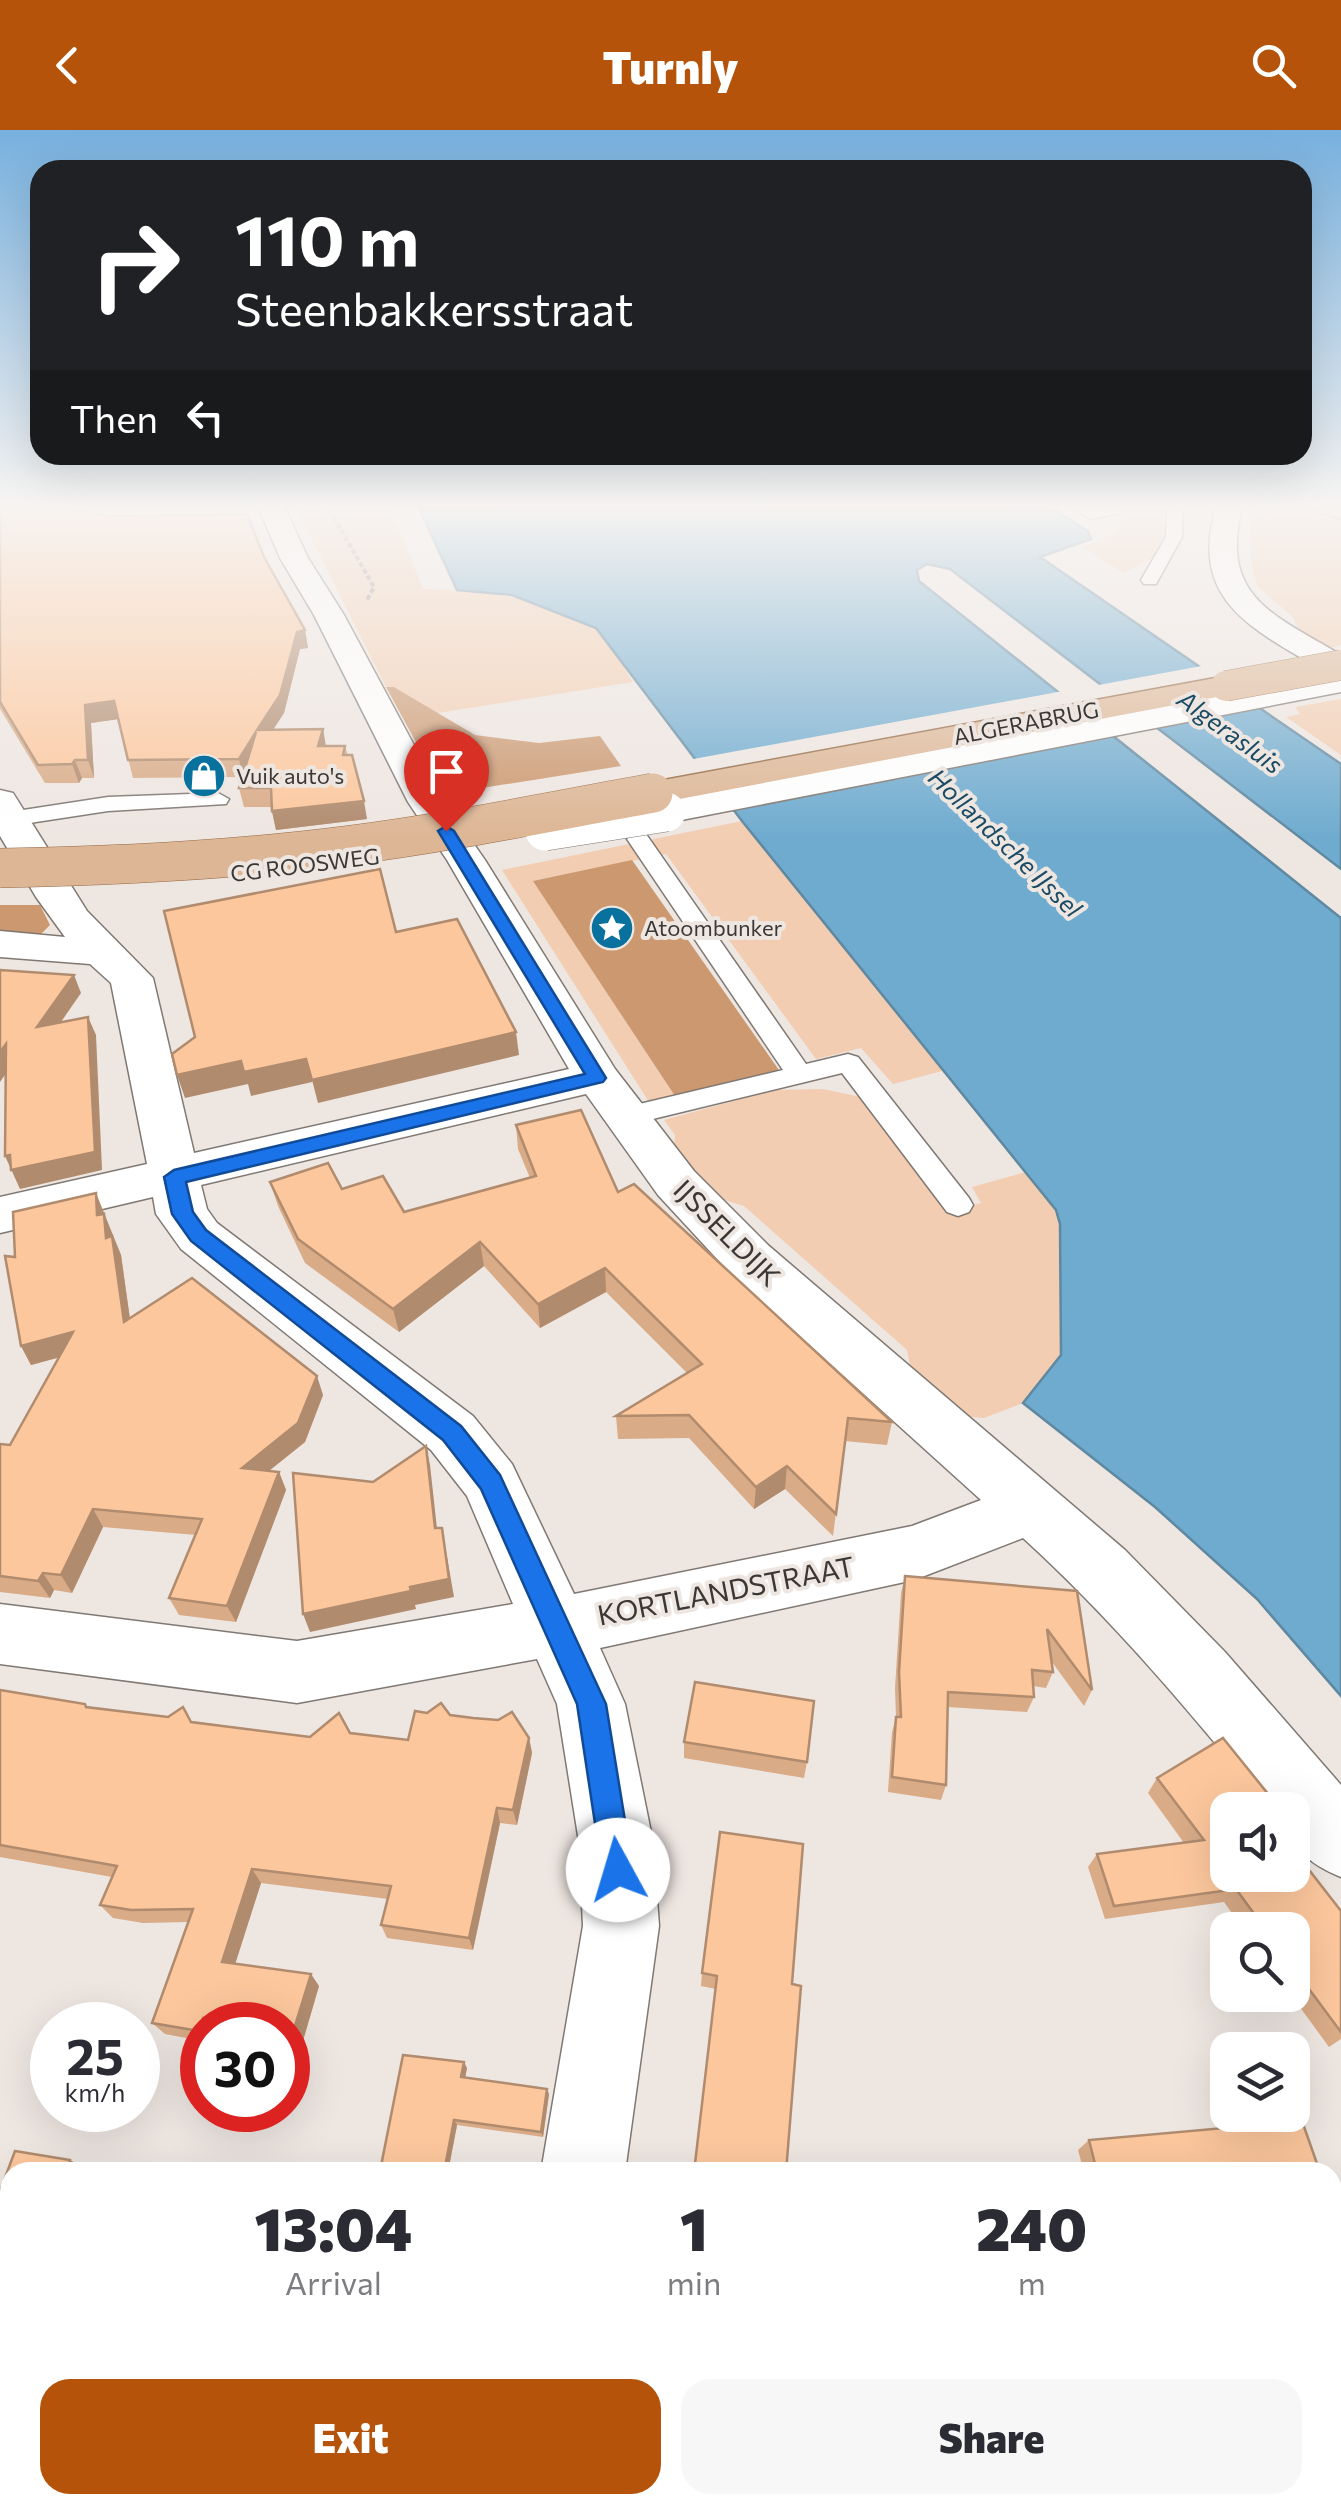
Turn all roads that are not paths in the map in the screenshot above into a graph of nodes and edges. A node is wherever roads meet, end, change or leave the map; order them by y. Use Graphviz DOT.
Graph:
graph roads {
  1 [pos="329,615"];
  2 [pos="1260,615"];
  3 [pos="1341,666"];
  4 [pos="1341,682"];
  5 [pos="218,799"];
  6 [pos="660,802"];
  7 [pos="5,810"];
  8 [pos="638,839"];
  9 [pos="0,868"];
  10 [pos="0,887"];
  11 [pos="0,944"];
  12 [pos="97,952"];
  13 [pos="799,1074"];
  14 [pos="610,1097"];
  15 [pos="174,1177"];
  16 [pos="958,1205"];
  17 [pos="0,1214"];
  18 [pos="1030,1509"];
  19 [pos="555,1624"];
  20 [pos="0,1634"];
  21 [pos="1341,1840"];
  22 [pos="585,2162"];
  1 -- 14 [label="street, IJSSELDIJK"];
  2 -- 3 [label="street"];
  3 -- 6 [label="main road, ALGERABRUG, bridge"];
  4 -- 6 [label="street, ALGERABRUG"];
  5 -- 7 [label="lane"];
  6 -- 9 [label="main road, CG ROOSWEG, bridge"];
  6 -- 10 [label="street, CG ROOSWEG, bridge"];
  7 -- 12 [label="street"];
  8 -- 13 [label="lane"];
  11 -- 12 [label="street"];
  12 -- 15 [label="street"];
  13 -- 14 [label="lane"];
  13 -- 16 [label="lane"];
  14 -- 15 [label="street"];
  14 -- 18 [label="street, IJSSELDIJK"];
  15 -- 17 [label="street"];
  15 -- 19 [label="street"];
  18 -- 19 [label="street, KORTLANDSTRAAT"];
  18 -- 21 [label="street, IJSSELDIJK"];
  19 -- 20 [label="street, KORTLANDSTRAAT"];
  19 -- 22 [label="street"];
}
